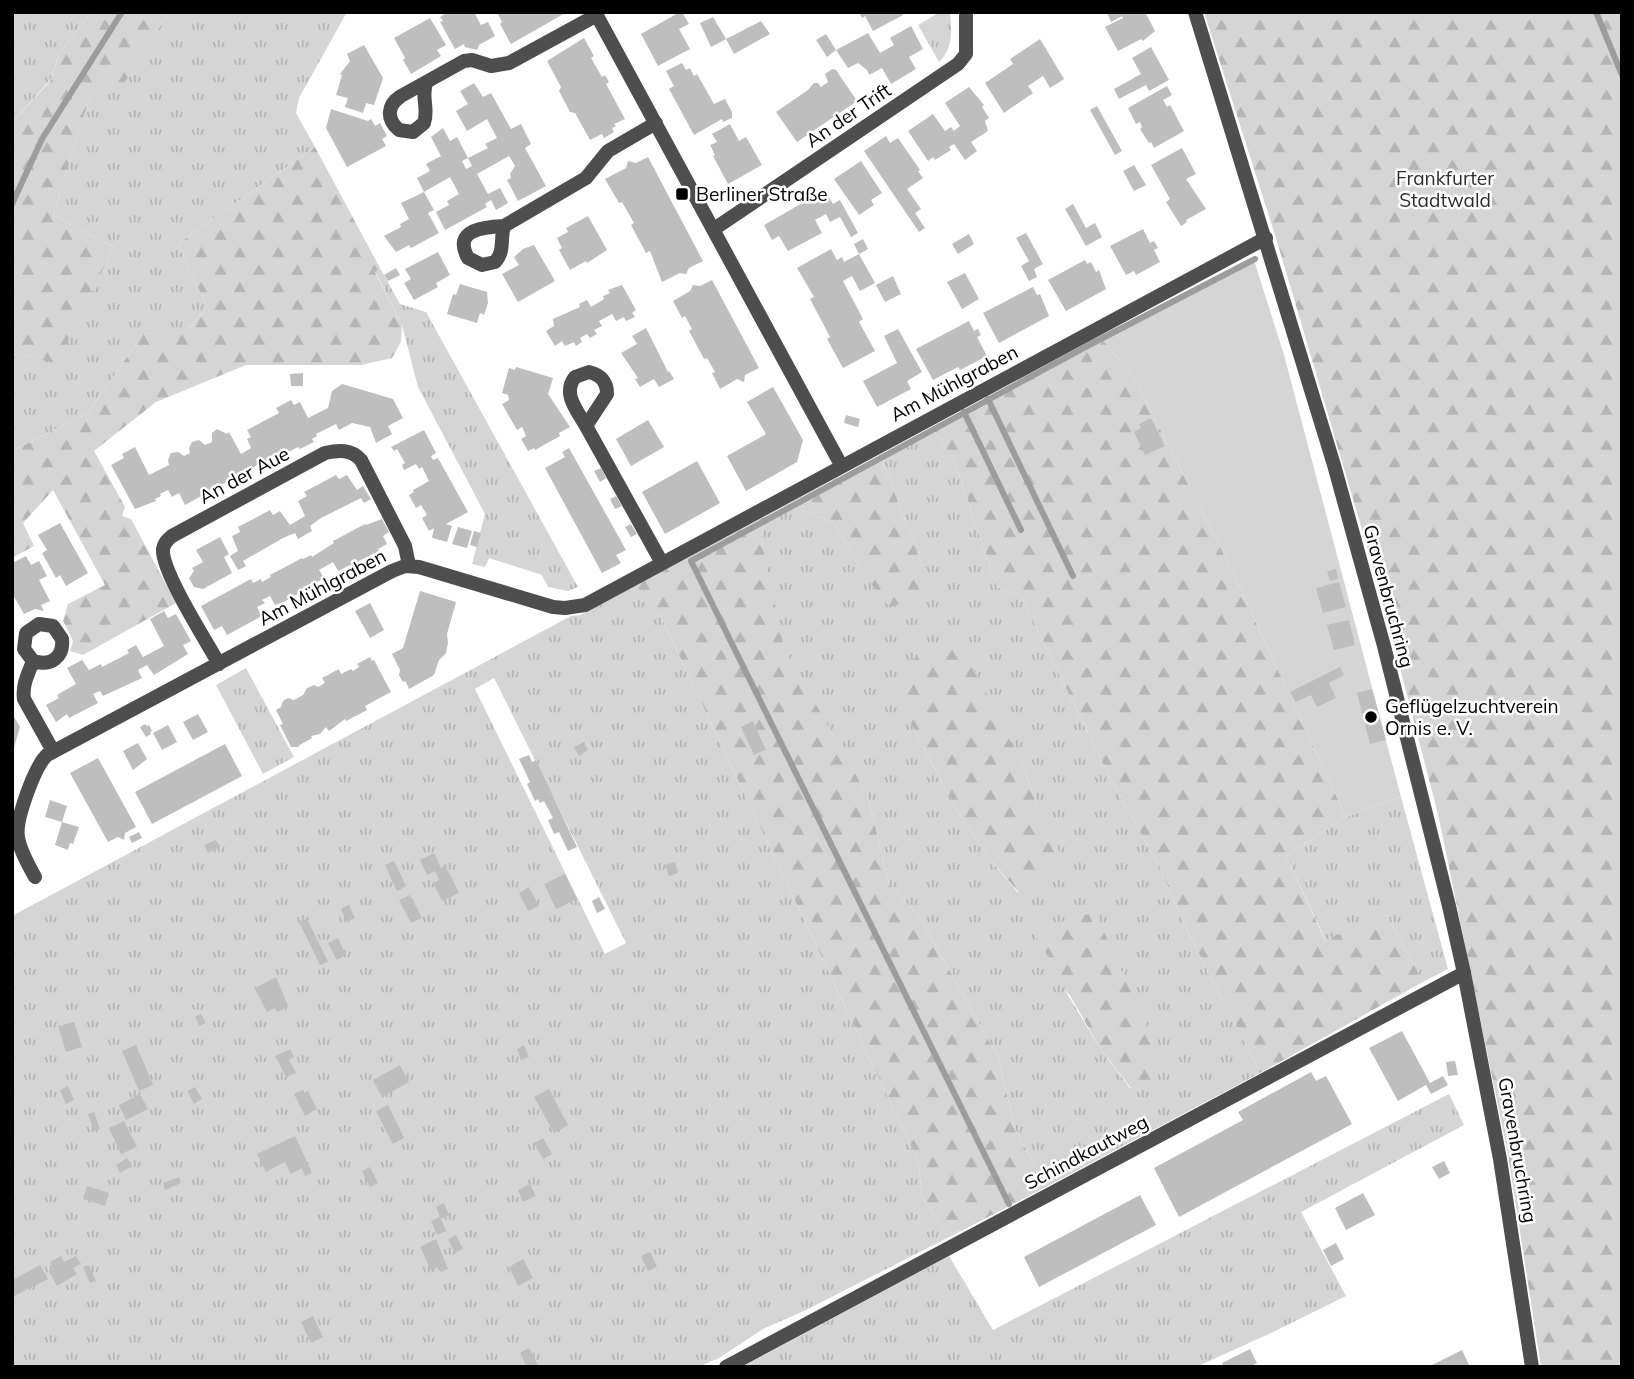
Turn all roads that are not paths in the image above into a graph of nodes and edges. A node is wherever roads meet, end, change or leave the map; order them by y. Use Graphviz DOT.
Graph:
graph roads {
  1 [pos="966,12"];
  2 [pos="1195,12"];
  3 [pos="596,14"];
  4 [pos="426,83"];
  5 [pos="656,123"];
  6 [pos="504,226"];
  7 [pos="714,229"];
  8 [pos="1266,239"];
  9 [pos="586,426"];
  10 [pos="841,466"];
  11 [pos="662,563"];
  12 [pos="410,565"];
  13 [pos="33,661"];
  14 [pos="219,664"];
  15 [pos="53,751"];
  16 [pos="35,877"];
  17 [pos="1464,973"];
  18 [pos="726,1367"];
  19 [pos="1532,1367"];
  1 -- 7 [label="street, An der Trift"];
  2 -- 8 [label="street, Gravenbruchring"];
  3 -- 4 [label="street"];
  3 -- 5 [label="street"];
  5 -- 6 [label="street"];
  5 -- 7 [label="street"];
  7 -- 10 [label="street"];
  8 -- 10 [label="street, Am Mühlgraben"];
  8 -- 17 [label="street, Gravenbruchring"];
  9 -- 11 [label="street"];
  10 -- 11 [label="street, Am Mühlgraben"];
  11 -- 12 [label="street, Am Mühlgraben"];
  12 -- 14 [label="street, Am Mühlgraben"];
  12 -- 14 [label="street, An der Aue"];
  13 -- 15 [label="street"];
  14 -- 15 [label="street, Am Mühlgraben"];
  15 -- 16 [label="street, Am Mühlgraben"];
  17 -- 18 [label="street, Schindkautweg"];
  17 -- 19 [label="street, Gravenbruchring"];
}
